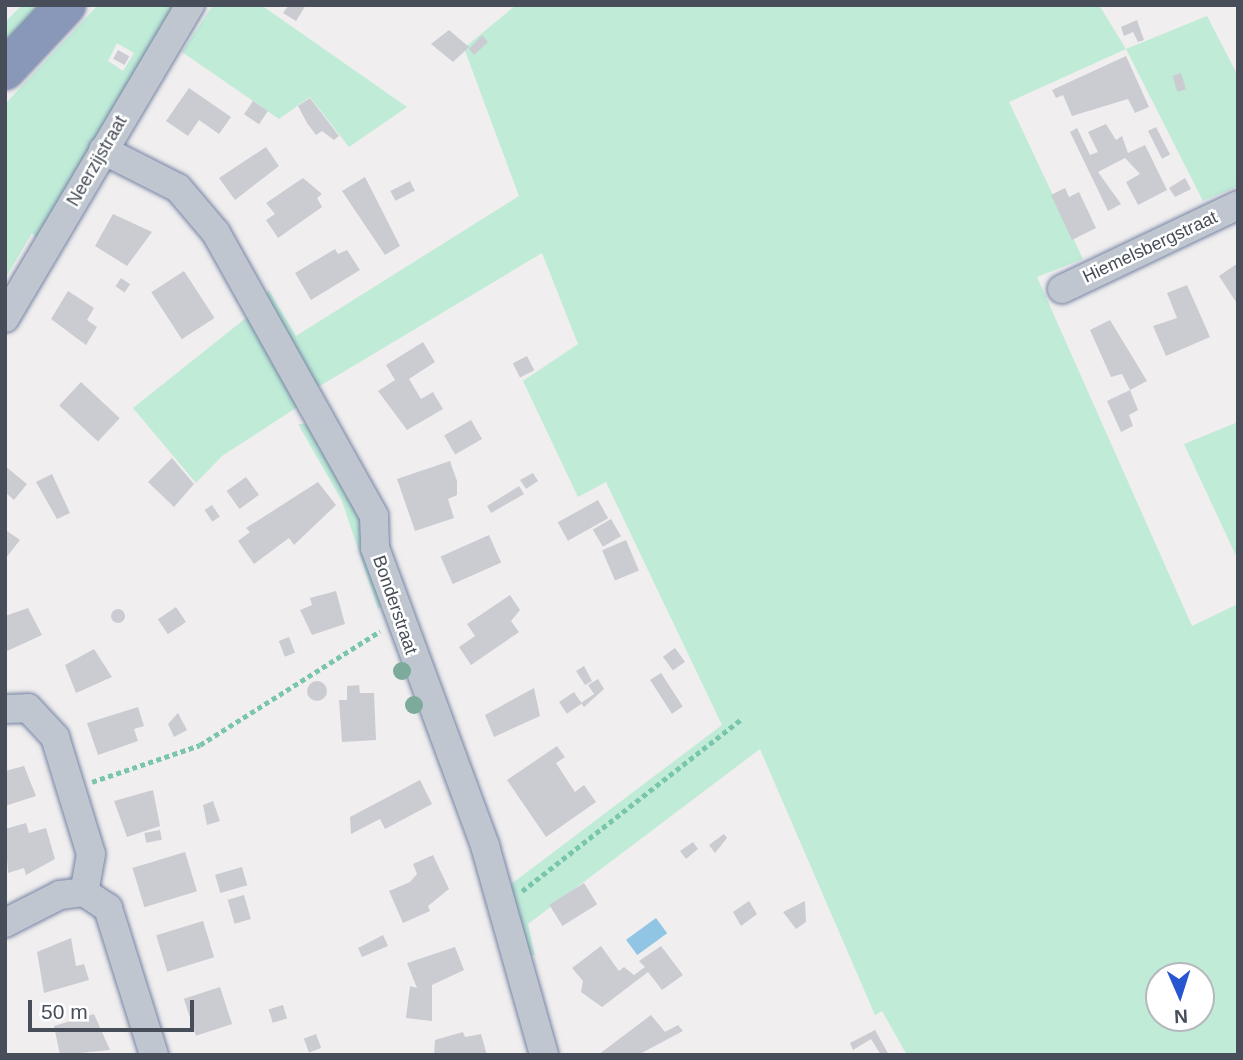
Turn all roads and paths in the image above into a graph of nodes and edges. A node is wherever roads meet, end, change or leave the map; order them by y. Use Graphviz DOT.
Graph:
graph roads {
  1 [pos="66,5"];
  2 [pos="190,5"];
  3 [pos="5,70"];
  4 [pos="103,150"];
  5 [pos="1238,205"];
  6 [pos="1062,289"];
  7 [pos="5,318"];
  8 [pos="393,623"];
  9 [pos="5,709"];
  10 [pos="741,719"];
  11 [pos="87,784"];
  12 [pos="84,892"];
  13 [pos="502,907"];
  14 [pos="5,923"];
  15 [pos="154,1055"];
  16 [pos="544,1055"];
  1 -- 3 [label="highway"];
  2 -- 4 [label="street, Neerzijstraat"];
  4 -- 7 [label="street, Neerzijstraat"];
  4 -- 13 [label="street, Bonderstraat"];
  5 -- 6 [label="street, Hiemelsbergstraat"];
  8 -- 11 [label="path"];
  9 -- 12 [label="street"];
  10 -- 13 [label="path"];
  12 -- 14 [label="street"];
  12 -- 15 [label="street"];
  13 -- 16 [label="street, Bonderstraat"];
}
